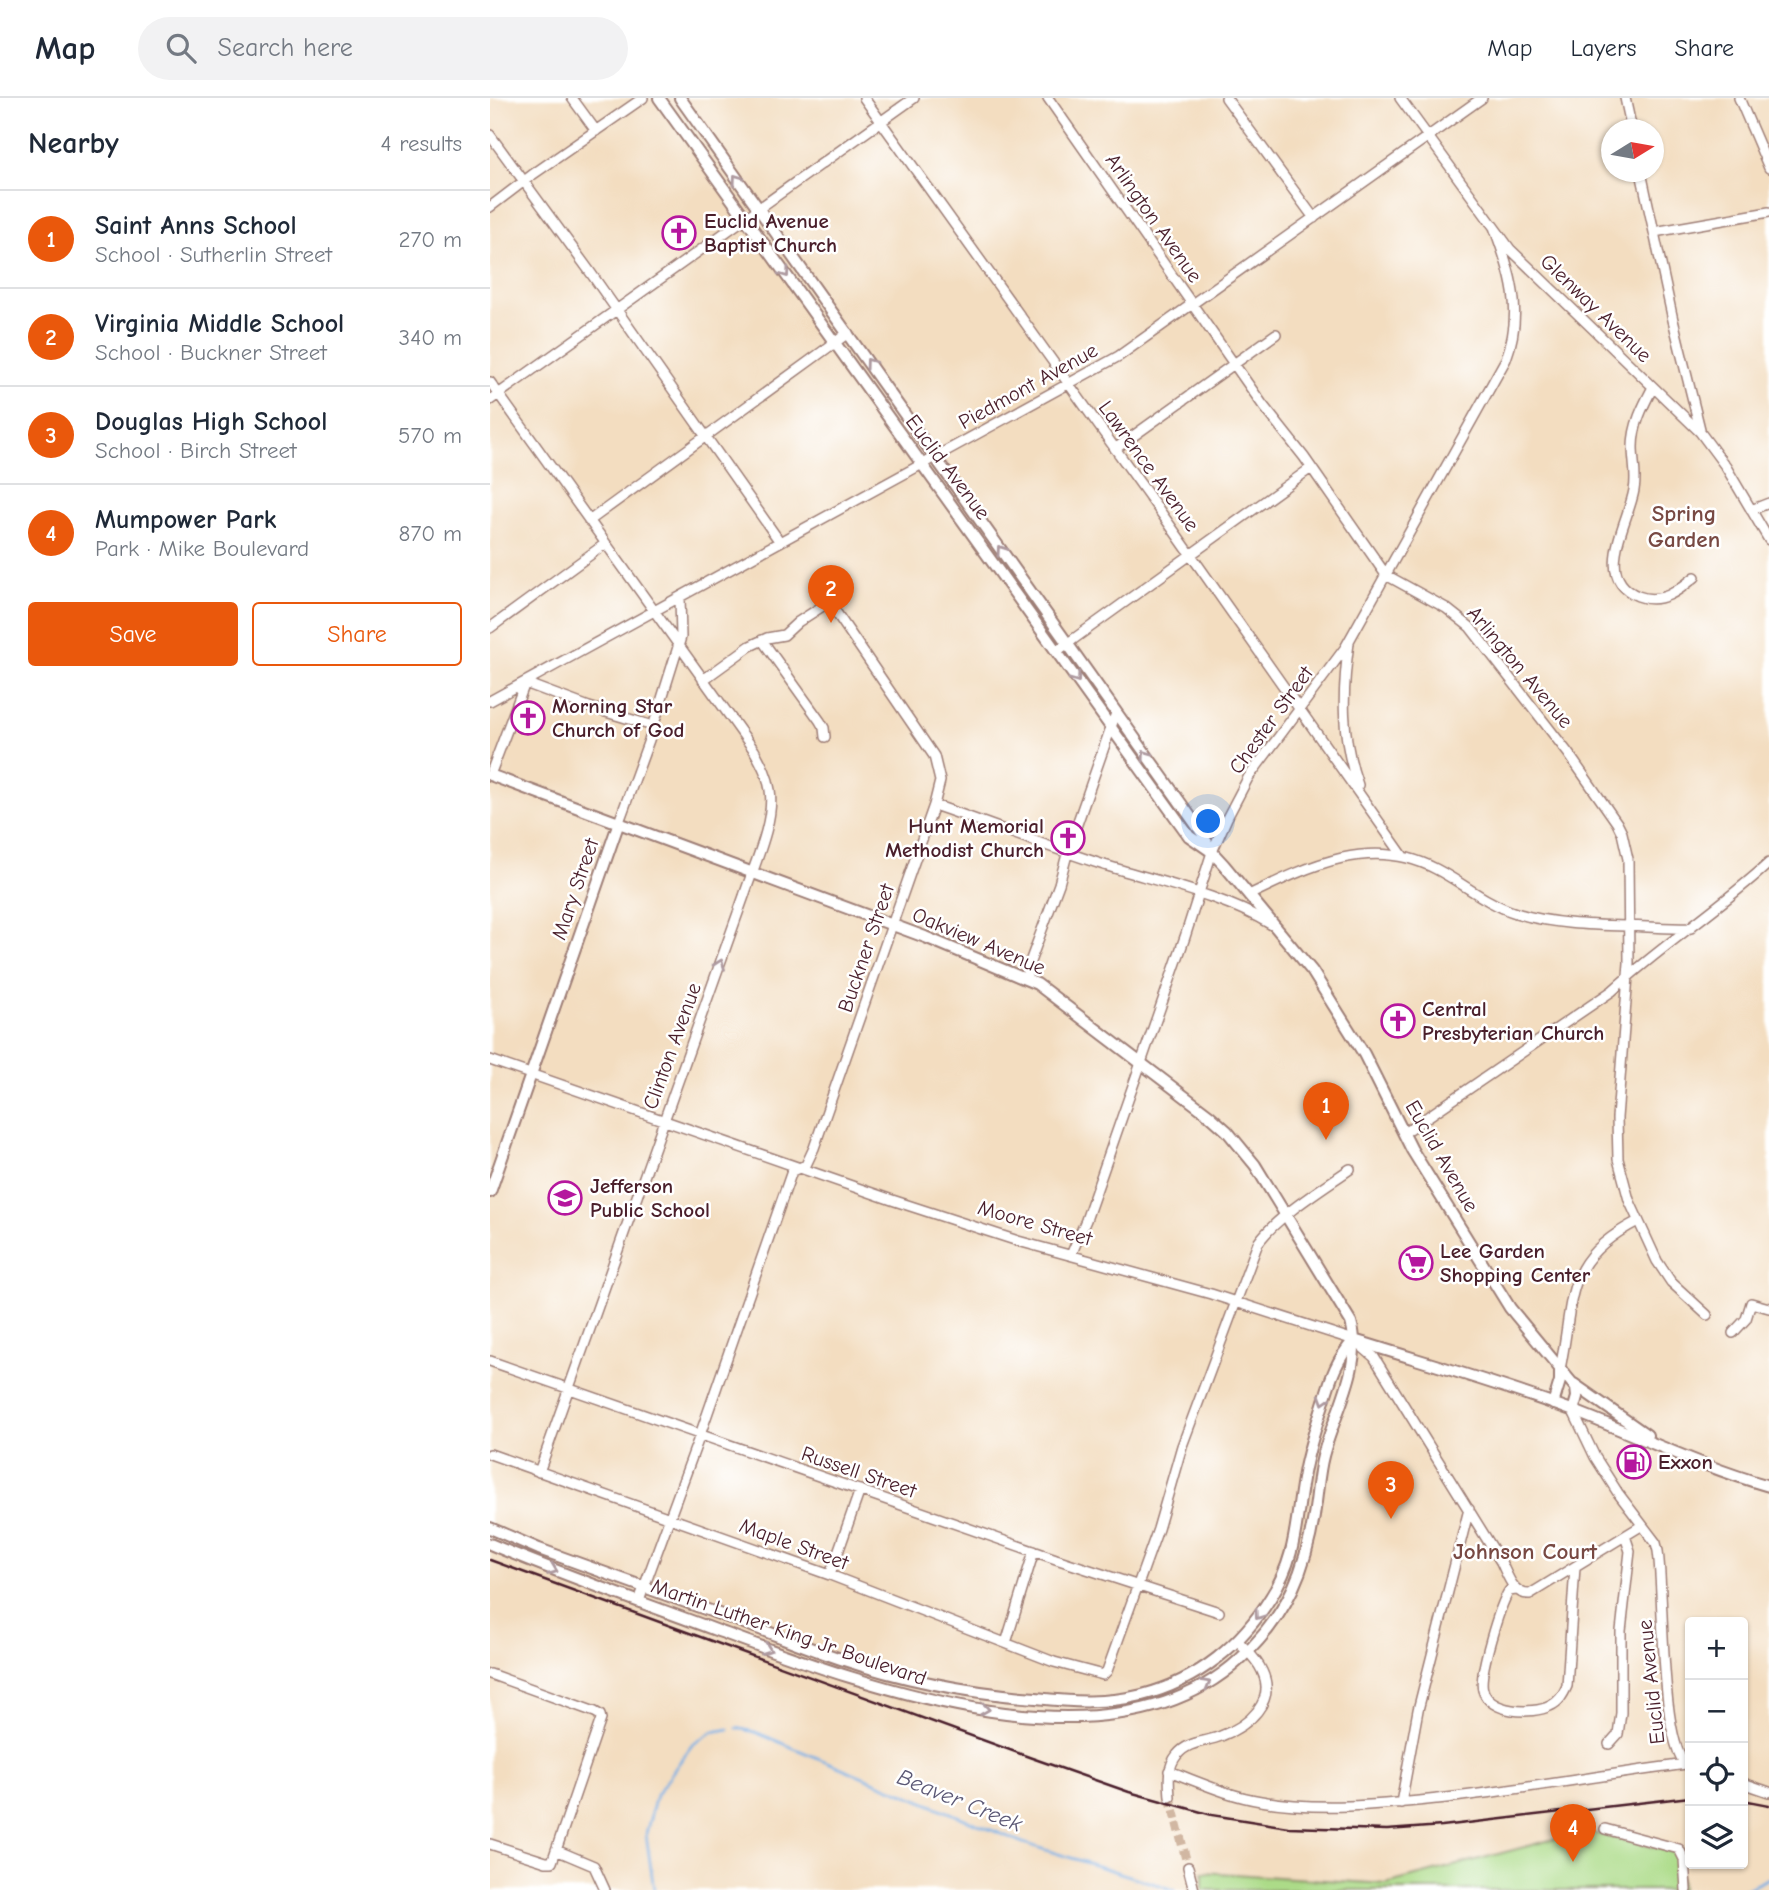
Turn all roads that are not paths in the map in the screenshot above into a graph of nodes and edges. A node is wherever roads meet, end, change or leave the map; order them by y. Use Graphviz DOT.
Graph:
graph roads {
  1 [pos="572,98"];
  2 [pos="643,98"];
  3 [pos="659,98"];
  4 [pos="680,98"];
  5 [pos="864,98"];
  6 [pos="914,98"];
  7 [pos="1048,98"];
  8 [pos="1226,98"];
  9 [pos="1400,98"];
  10 [pos="1482,98"];
  11 [pos="1625,98"];
  12 [pos="1739,98"];
  13 [pos="1630,119"];
  14 [pos="881,121"];
  15 [pos="596,131"];
  16 [pos="490,135"];
  17 [pos="1428,136"];
  18 [pos="1769,168"];
  19 [pos="1644,182"];
  20 [pos="524,183"];
  21 [pos="490,207"];
  22 [pos="758,208"];
  23 [pos="1769,212"];
  24 [pos="745,217"];
  25 [pos="1314,218"];
  26 [pos="1494,227"];
  27 [pos="1654,232"];
  28 [pos="1193,304"];
  29 [pos="617,310"];
  30 [pos="848,333"];
  31 [pos="1276,334"];
  32 [pos="835,343"];
  33 [pos="1234,364"];
  34 [pos="490,382"];
  35 [pos="1069,384"];
  36 [pos="1653,387"];
  37 [pos="498,394"];
  38 [pos="490,400"];
  39 [pos="1700,432"];
  40 [pos="706,436"];
  41 [pos="1115,449"];
  42 [pos="936,457"];
  43 [pos="921,465"];
  44 [pos="1311,468"];
  45 [pos="1769,503"];
  46 [pos="1751,510"];
  47 [pos="589,521"];
  48 [pos="1769,540"];
  49 [pos="780,542"];
  50 [pos="605,544"];
  51 [pos="1191,555"];
  52 [pos="1386,575"];
  53 [pos="1695,577"];
  54 [pos="1023,581"];
  55 [pos="1012,588"];
  56 [pos="680,597"];
  57 [pos="654,612"];
  58 [pos="490,628"];
  59 [pos="1350,638"];
  60 [pos="762,640"];
  61 [pos="1067,643"];
  62 [pos="678,647"];
  63 [pos="1057,651"];
  64 [pos="703,680"];
  65 [pos="525,683"];
  66 [pos="490,701"];
  67 [pos="1299,708"];
  68 [pos="1116,713"];
  69 [pos="653,726"];
  70 [pos="1111,727"];
  71 [pos="825,737"];
  72 [pos="490,775"];
  73 [pos="1164,780"];
  74 [pos="1156,789"];
  75 [pos="1364,798"];
  76 [pos="934,805"];
  77 [pos="619,822"];
  78 [pos="1068,852"];
  79 [pos="1212,852"];
  80 [pos="1403,856"];
  81 [pos="1769,863"];
  82 [pos="751,872"];
  83 [pos="1197,894"];
  84 [pos="1249,895"];
  85 [pos="893,925"];
  86 [pos="1628,926"];
  87 [pos="1691,928"];
  88 [pos="1280,930"];
  89 [pos="1627,977"];
  90 [pos="1027,979"];
  91 [pos="490,1060"];
  92 [pos="1141,1063"];
  93 [pos="531,1074"];
  94 [pos="664,1120"];
  95 [pos="1404,1133"];
  96 [pos="801,1167"];
  97 [pos="1350,1168"];
  98 [pos="490,1192"];
  99 [pos="1287,1216"];
  100 [pos="1638,1221"];
  101 [pos="1071,1255"];
  102 [pos="1235,1301"];
  103 [pos="1769,1308"];
  104 [pos="1707,1315"];
  105 [pos="1733,1332"];
  106 [pos="1354,1340"];
  107 [pos="490,1361"];
  108 [pos="1560,1369"];
  109 [pos="1572,1382"];
  110 [pos="569,1389"];
  111 [pos="1553,1404"];
  112 [pos="1573,1411"];
  113 [pos="700,1435"];
  114 [pos="1661,1445"];
  115 [pos="490,1454"];
  116 [pos="539,1472"];
  117 [pos="1769,1486"];
  118 [pos="860,1490"];
  119 [pos="1469,1509"];
  120 [pos="670,1517"];
  121 [pos="1641,1526"];
  122 [pos="490,1528"];
  123 [pos="1625,1536"];
  124 [pos="490,1544"];
  125 [pos="1034,1551"];
  126 [pos="1574,1567"];
  127 [pos="830,1575"];
  128 [pos="1137,1586"];
  129 [pos="645,1588"];
  130 [pos="1516,1590"];
  131 [pos="639,1601"];
  132 [pos="1219,1612"];
  133 [pos="1238,1641"];
  134 [pos="1006,1643"];
  135 [pos="1248,1653"];
  136 [pos="490,1674"];
  137 [pos="1609,1745"];
  138 [pos="1685,1761"];
  139 [pos="1685,1765"];
  140 [pos="1169,1771"];
  141 [pos="1748,1785"];
  142 [pos="1769,1792"];
  143 [pos="1170,1797"];
  144 [pos="1401,1803"];
  145 [pos="1605,1829"];
  146 [pos="490,1844"];
  147 [pos="556,1850"];
  148 [pos="1188,1867"];
  149 [pos="605,1890"];
  150 [pos="1194,1890"];
  151 [pos="1686,1890"];
  1 -- 15 [label="street"];
  2 -- 15 [label="street"];
  3 -- 24 [label="main road, Euclid Avenue"];
  22 -- 4 [label="main road, Euclid Avenue, one-way"];
  5 -- 14 [label="street, Lawrence Avenue"];
  6 -- 14 [label="street"];
  7 -- 28 [label="street, Arlington Avenue"];
  8 -- 25 [label="street"];
  9 -- 17 [label="street, Glenway Avenue"];
  10 -- 17 [label="street, Piedmont Avenue"];
  11 -- 13 [label="street"];
  12 -- 18 [label="street"];
  14 -- 22 [label="street"];
  14 -- 35 [label="street, Lawrence Avenue"];
  15 -- 20 [label="street"];
  16 -- 20 [label="street"];
  17 -- 25 [label="street, Piedmont Avenue"];
  17 -- 26 [label="street, Glenway Avenue"];
  19 -- 27 [label="street"];
  20 -- 21 [label="street"];
  20 -- 29 [label="street"];
  22 -- 24 [label="street"];
  22 -- 30 [label="main road, Euclid Avenue"];
  23 -- 27 [label="street"];
  24 -- 29 [label="street"];
  24 -- 32 [label="main road, Euclid Avenue, one-way"];
  25 -- 28 [label="street, Piedmont Avenue"];
  26 -- 36 [label="street, Glenway Avenue"];
  26 -- 52 [label="street, Chester Street"];
  27 -- 39 [label="street"];
  28 -- 33 [label="street, Arlington Avenue"];
  28 -- 35 [label="street, Piedmont Avenue"];
  29 -- 37 [label="street"];
  29 -- 40 [label="street"];
  30 -- 32 [label="street"];
  42 -- 30 [label="main road, Euclid Avenue, one-way"];
  31 -- 33 [label="street"];
  32 -- 40 [label="street"];
  32 -- 43 [label="main road, Euclid Avenue"];
  33 -- 41 [label="street"];
  33 -- 44 [label="street, Arlington Avenue"];
  34 -- 37 [label="street, Clinton Avenue"];
  35 -- 41 [label="street, Lawrence Avenue"];
  35 -- 42 [label="street, Piedmont Avenue"];
  36 -- 39 [label="street, Glenway Avenue"];
  36 -- 53 [label="street"];
  37 -- 38 [label="street"];
  37 -- 47 [label="street, Clinton Avenue"];
  39 -- 46 [label="street, Glenway Avenue"];
  40 -- 47 [label="street"];
  40 -- 49 [label="street"];
  41 -- 51 [label="street, Lawrence Avenue"];
  42 -- 43 [label="street, Piedmont Avenue"];
  54 -- 42 [label="main road, Euclid Avenue, one-way"];
  43 -- 49 [label="street, Piedmont Avenue"];
  43 -- 55 [label="main road, Euclid Avenue"];
  44 -- 51 [label="street"];
  44 -- 52 [label="street, Arlington Avenue"];
  45 -- 46 [label="street"];
  46 -- 48 [label="street, Glenway Avenue"];
  47 -- 50 [label="street, Clinton Avenue"];
  49 -- 56 [label="street, Piedmont Avenue"];
  50 -- 57 [label="street, Clinton Avenue"];
  50 -- 58 [label="street"];
  51 -- 61 [label="street"];
  51 -- 67 [label="street, Lawrence Avenue"];
  52 -- 59 [label="street, Chester Street"];
  52 -- 86 [label="street, Arlington Avenue"];
  54 -- 55 [label="street"];
  54 -- 61 [label="main road, Euclid Avenue"];
  55 -- 63 [label="main road, Euclid Avenue"];
  56 -- 57 [label="street, Piedmont Avenue"];
  56 -- 62 [label="street, Mary Street"];
  57 -- 62 [label="street, Clinton Avenue"];
  57 -- 65 [label="street, Piedmont Avenue"];
  59 -- 67 [label="street, Chester Street"];
  59 -- 75 [label="street"];
  60 -- 64 [label="street"];
  60 -- 71 [label="street"];
  60 -- 76 [label="street, Buckner Street"];
  61 -- 63 [label="street"];
  61 -- 68 [label="main road, Euclid Avenue"];
  62 -- 64 [label="street, Clinton Avenue"];
  62 -- 69 [label="street, Mary Street"];
  63 -- 70 [label="main road, Euclid Avenue, one-way"];
  64 -- 82 [label="street, Clinton Avenue"];
  65 -- 66 [label="street, Piedmont Avenue"];
  65 -- 69 [label="street"];
  65 -- 72 [label="street"];
  67 -- 75 [label="street, Lawrence Avenue"];
  67 -- 79 [label="street, Chester Street"];
  68 -- 70 [label="street"];
  73 -- 68 [label="main road, Euclid Avenue, one-way"];
  69 -- 77 [label="street, Mary Street"];
  70 -- 74 [label="main road, Euclid Avenue"];
  70 -- 78 [label="street"];
  72 -- 77 [label="main road, Oakview Avenue"];
  73 -- 74 [label="street"];
  73 -- 79 [label="main road, Euclid Avenue"];
  74 -- 79 [label="main road, Euclid Avenue"];
  75 -- 80 [label="street, Lawrence Avenue"];
  76 -- 78 [label="street"];
  76 -- 85 [label="street, Buckner Street"];
  77 -- 82 [label="main road, Oakview Avenue"];
  77 -- 93 [label="main road, Mary Street"];
  78 -- 83 [label="street"];
  78 -- 90 [label="street"];
  79 -- 83 [label="street, Chester Street"];
  79 -- 84 [label="main road, Euclid Avenue"];
  80 -- 84 [label="street"];
  80 -- 86 [label="street"];
  81 -- 87 [label="street"];
  82 -- 85 [label="main road, Oakview Avenue"];
  94 -- 82 [label="street, Clinton Avenue, one-way"];
  83 -- 88 [label="street"];
  83 -- 92 [label="street, Chester Street"];
  84 -- 88 [label="main road, Euclid Avenue"];
  85 -- 90 [label="main road, Oakview Avenue"];
  85 -- 96 [label="street, Buckner Street"];
  86 -- 87 [label="street"];
  86 -- 89 [label="street, Arlington Avenue"];
  87 -- 89 [label="street"];
  88 -- 95 [label="main road, Euclid Avenue"];
  89 -- 95 [label="street"];
  89 -- 100 [label="street, Arlington Avenue"];
  90 -- 92 [label="main road, Oakview Avenue"];
  91 -- 93 [label="street, Moore Street"];
  92 -- 99 [label="main road, Oakview Avenue"];
  92 -- 101 [label="street, Chester Street"];
  93 -- 94 [label="street, Moore Street"];
  93 -- 98 [label="main road, Mary Street"];
  94 -- 96 [label="street, Moore Street"];
  94 -- 110 [label="street, Clinton Avenue"];
  95 -- 108 [label="main road, Euclid Avenue"];
  96 -- 101 [label="street, Moore Street"];
  96 -- 113 [label="street, Buckner Street"];
  97 -- 99 [label="street"];
  99 -- 102 [label="street"];
  99 -- 106 [label="main road, Oakview Avenue"];
  100 -- 104 [label="street, Arlington Avenue"];
  100 -- 108 [label="street"];
  101 -- 102 [label="street, Moore Street"];
  102 -- 106 [label="street, Moore Street"];
  102 -- 128 [label="street"];
  103 -- 105 [label="street"];
  106 -- 111 [label="main road, Moore Street"];
  106 -- 119 [label="street"];
  106 -- 133 [label="main road, Martin Luther King Jr Boulevard, one-way"];
  106 -- 135 [label="main road, Martin Luther King Jr Boulevard"];
  107 -- 110 [label="street, Russell Street"];
  108 -- 109 [label="main road, Euclid Avenue"];
  108 -- 111 [label="main road"];
  109 -- 112 [label="main road, Euclid Avenue"];
  109 -- 114 [label="main road"];
  110 -- 113 [label="street, Russell Street"];
  110 -- 116 [label="street, Clinton Avenue"];
  111 -- 112 [label="main road, Moore Street"];
  112 -- 114 [label="main road, Moore Street"];
  112 -- 121 [label="street, Euclid Avenue"];
  113 -- 118 [label="street, Russell Street"];
  113 -- 120 [label="street, Buckner Street"];
  114 -- 117 [label="main road"];
  115 -- 116 [label="street, Maple Street"];
  116 -- 120 [label="street, Maple Street"];
  118 -- 125 [label="street, Russell Street"];
  118 -- 127 [label="street"];
  119 -- 130 [label="street"];
  119 -- 144 [label="street"];
  120 -- 127 [label="street, Maple Street"];
  120 -- 129 [label="street, Buckner Street"];
  121 -- 123 [label="street"];
  121 -- 138 [label="street, Euclid Avenue"];
  122 -- 129 [label="main road, Martin Luther King Jr Boulevard"];
  123 -- 126 [label="street"];
  123 -- 137 [label="street"];
  124 -- 131 [label="main road, Martin Luther King Jr Boulevard, one-way"];
  125 -- 128 [label="street, Russell Street"];
  125 -- 134 [label="street"];
  126 -- 130 [label="street"];
  126 -- 130 [label="street"];
  127 -- 134 [label="street, Maple Street"];
  128 -- 132 [label="street, Russell Street"];
  128 -- 134 [label="street, Maple Street"];
  129 -- 131 [label="street, Buckner Street"];
  129 -- 133 [label="main road, Martin Luther King Jr Boulevard"];
  131 -- 135 [label="main road, Martin Luther King Jr Boulevard, one-way"];
  133 -- 135 [label="street"];
  135 -- 140 [label="street"];
  136 -- 147 [label="street"];
  139 -- 144 [label="street"];
  140 -- 143 [label="street"];
  140 -- 144 [label="street"];
  141 -- 142 [label="street"];
  145 -- 151 [label="street"];
  146 -- 147 [label="street"];
  147 -- 149 [label="street"];
  148 -- 150 [label="street"];
}
